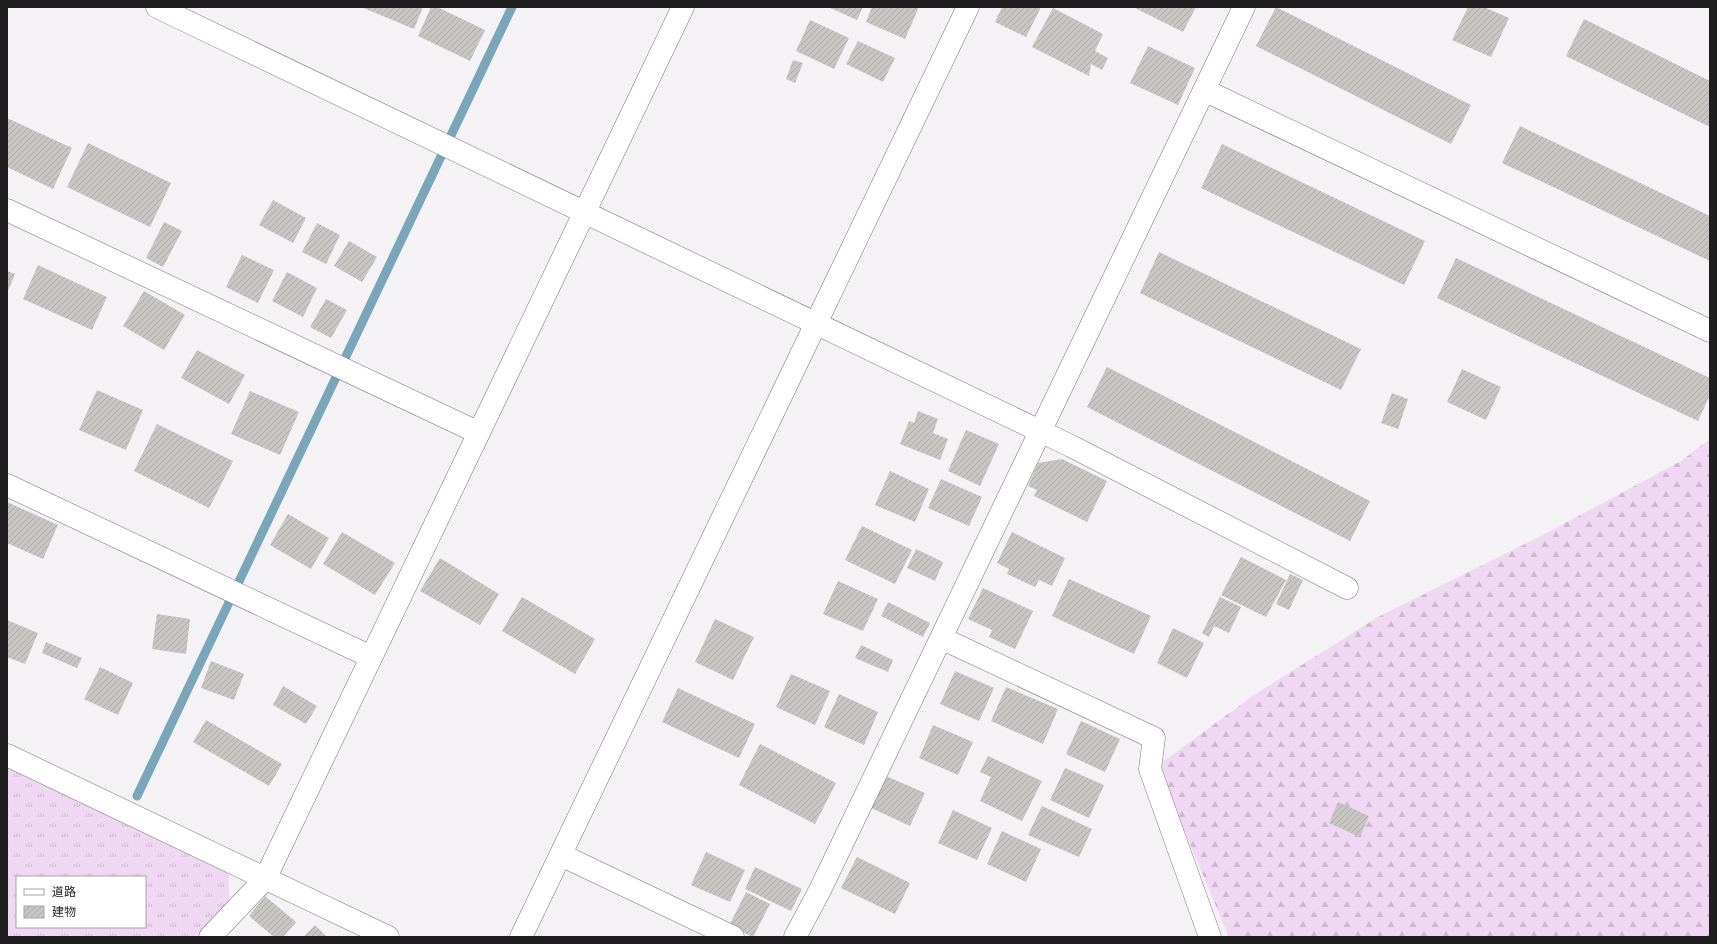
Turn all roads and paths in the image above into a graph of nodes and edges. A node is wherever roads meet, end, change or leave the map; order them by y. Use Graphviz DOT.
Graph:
graph roads {
  1 [pos="157,7"];
  2 [pos="683,7"];
  3 [pos="968,7"];
  4 [pos="1244,7"];
  5 [pos="1204,90"];
  6 [pos="7,210"];
  7 [pos="585,212"];
  8 [pos="816,324"];
  9 [pos="1710,331"];
  10 [pos="1040,432"];
  11 [pos="479,433"];
  12 [pos="7,485"];
  13 [pos="1347,588"];
  14 [pos="941,638"];
  15 [pos="371,657"];
  16 [pos="7,755"];
  17 [pos="560,855"];
  18 [pos="265,879"];
  19 [pos="210,937"];
  20 [pos="388,937"];
  21 [pos="521,937"];
  22 [pos="733,937"];
  23 [pos="795,937"];
  24 [pos="1210,937"];
  1 -- 7 [label="street"];
  2 -- 7 [label="street"];
  3 -- 8 [label="street"];
  4 -- 5 [label="street"];
  5 -- 9 [label="street"];
  5 -- 10 [label="street"];
  6 -- 11 [label="street"];
  7 -- 8 [label="street"];
  7 -- 11 [label="street"];
  8 -- 10 [label="street"];
  8 -- 17 [label="street"];
  10 -- 13 [label="street"];
  10 -- 14 [label="street"];
  11 -- 15 [label="street"];
  12 -- 15 [label="street"];
  14 -- 23 [label="street"];
  14 -- 24 [label="street"];
  15 -- 18 [label="street"];
  16 -- 18 [label="street"];
  17 -- 21 [label="street"];
  17 -- 22 [label="street"];
  18 -- 19 [label="street"];
  18 -- 20 [label="street"];
}
